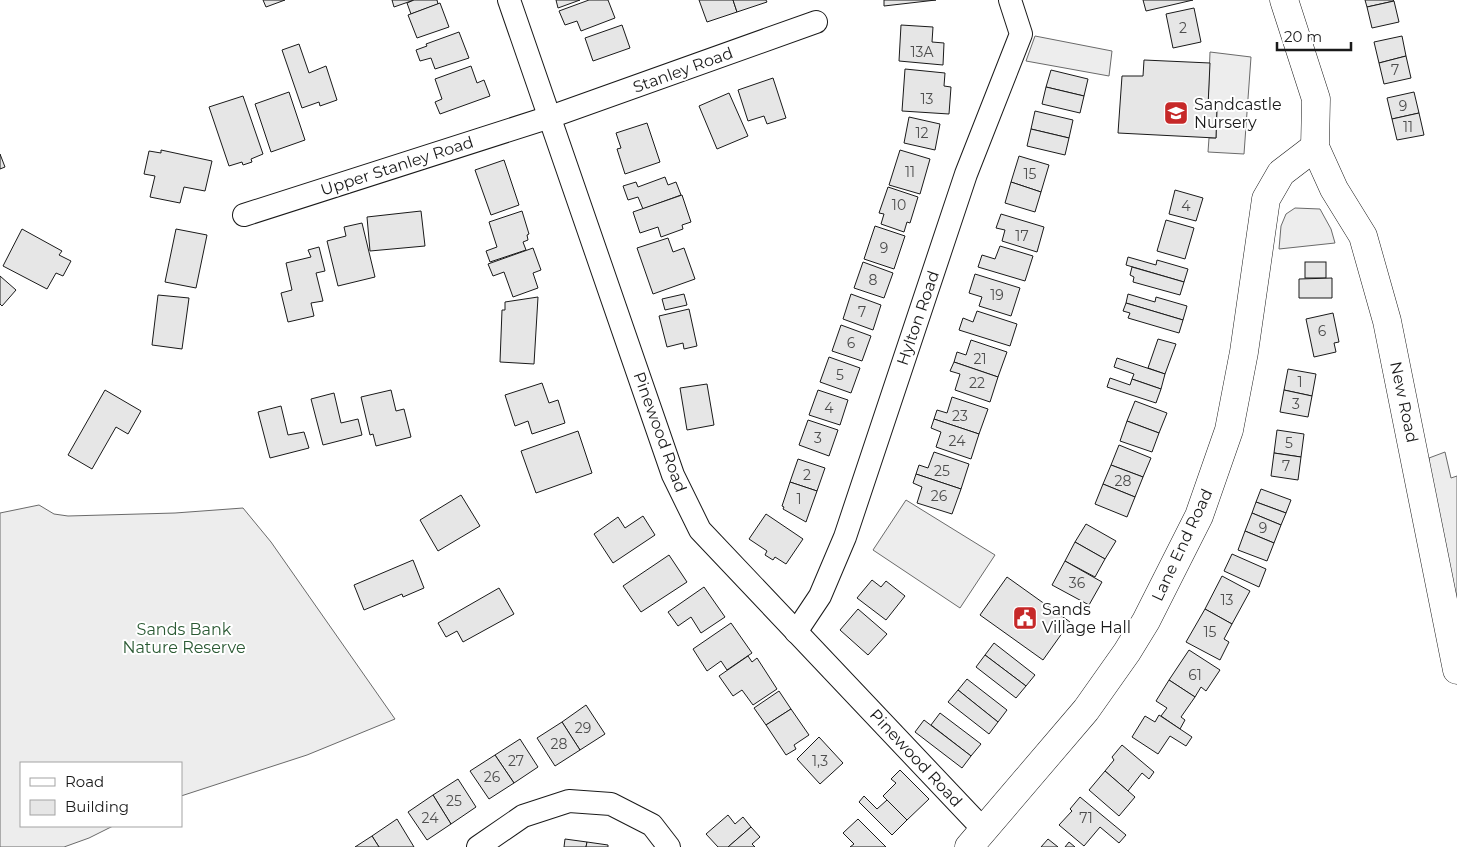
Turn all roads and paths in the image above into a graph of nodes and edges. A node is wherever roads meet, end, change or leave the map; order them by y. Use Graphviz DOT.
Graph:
graph roads {
  1 [pos="508,0"];
  2 [pos="1010,0"];
  3 [pos="1284,0"];
  4 [pos="816,22"];
  5 [pos="550,117"];
  6 [pos="1315,147"];
  7 [pos="244,215"];
  8 [pos="796,632"];
  9 [pos="1457,670"];
  10 [pos="976,838"];
  11 [pos="478,847"];
  12 [pos="669,847"];
  1 -- 5 [label="street, Pinewood Road"];
  2 -- 8 [label="street, Hylton Road"];
  3 -- 6 [label="main road"];
  4 -- 5 [label="street, Stanley Road"];
  5 -- 7 [label="street, Upper Stanley Road"];
  5 -- 8 [label="street, Pinewood Road"];
  6 -- 9 [label="main road, New Road"];
  6 -- 10 [label="main road, Lane End Road"];
  8 -- 10 [label="street, Pinewood Road"];
  11 -- 12 [label="street"];
}
